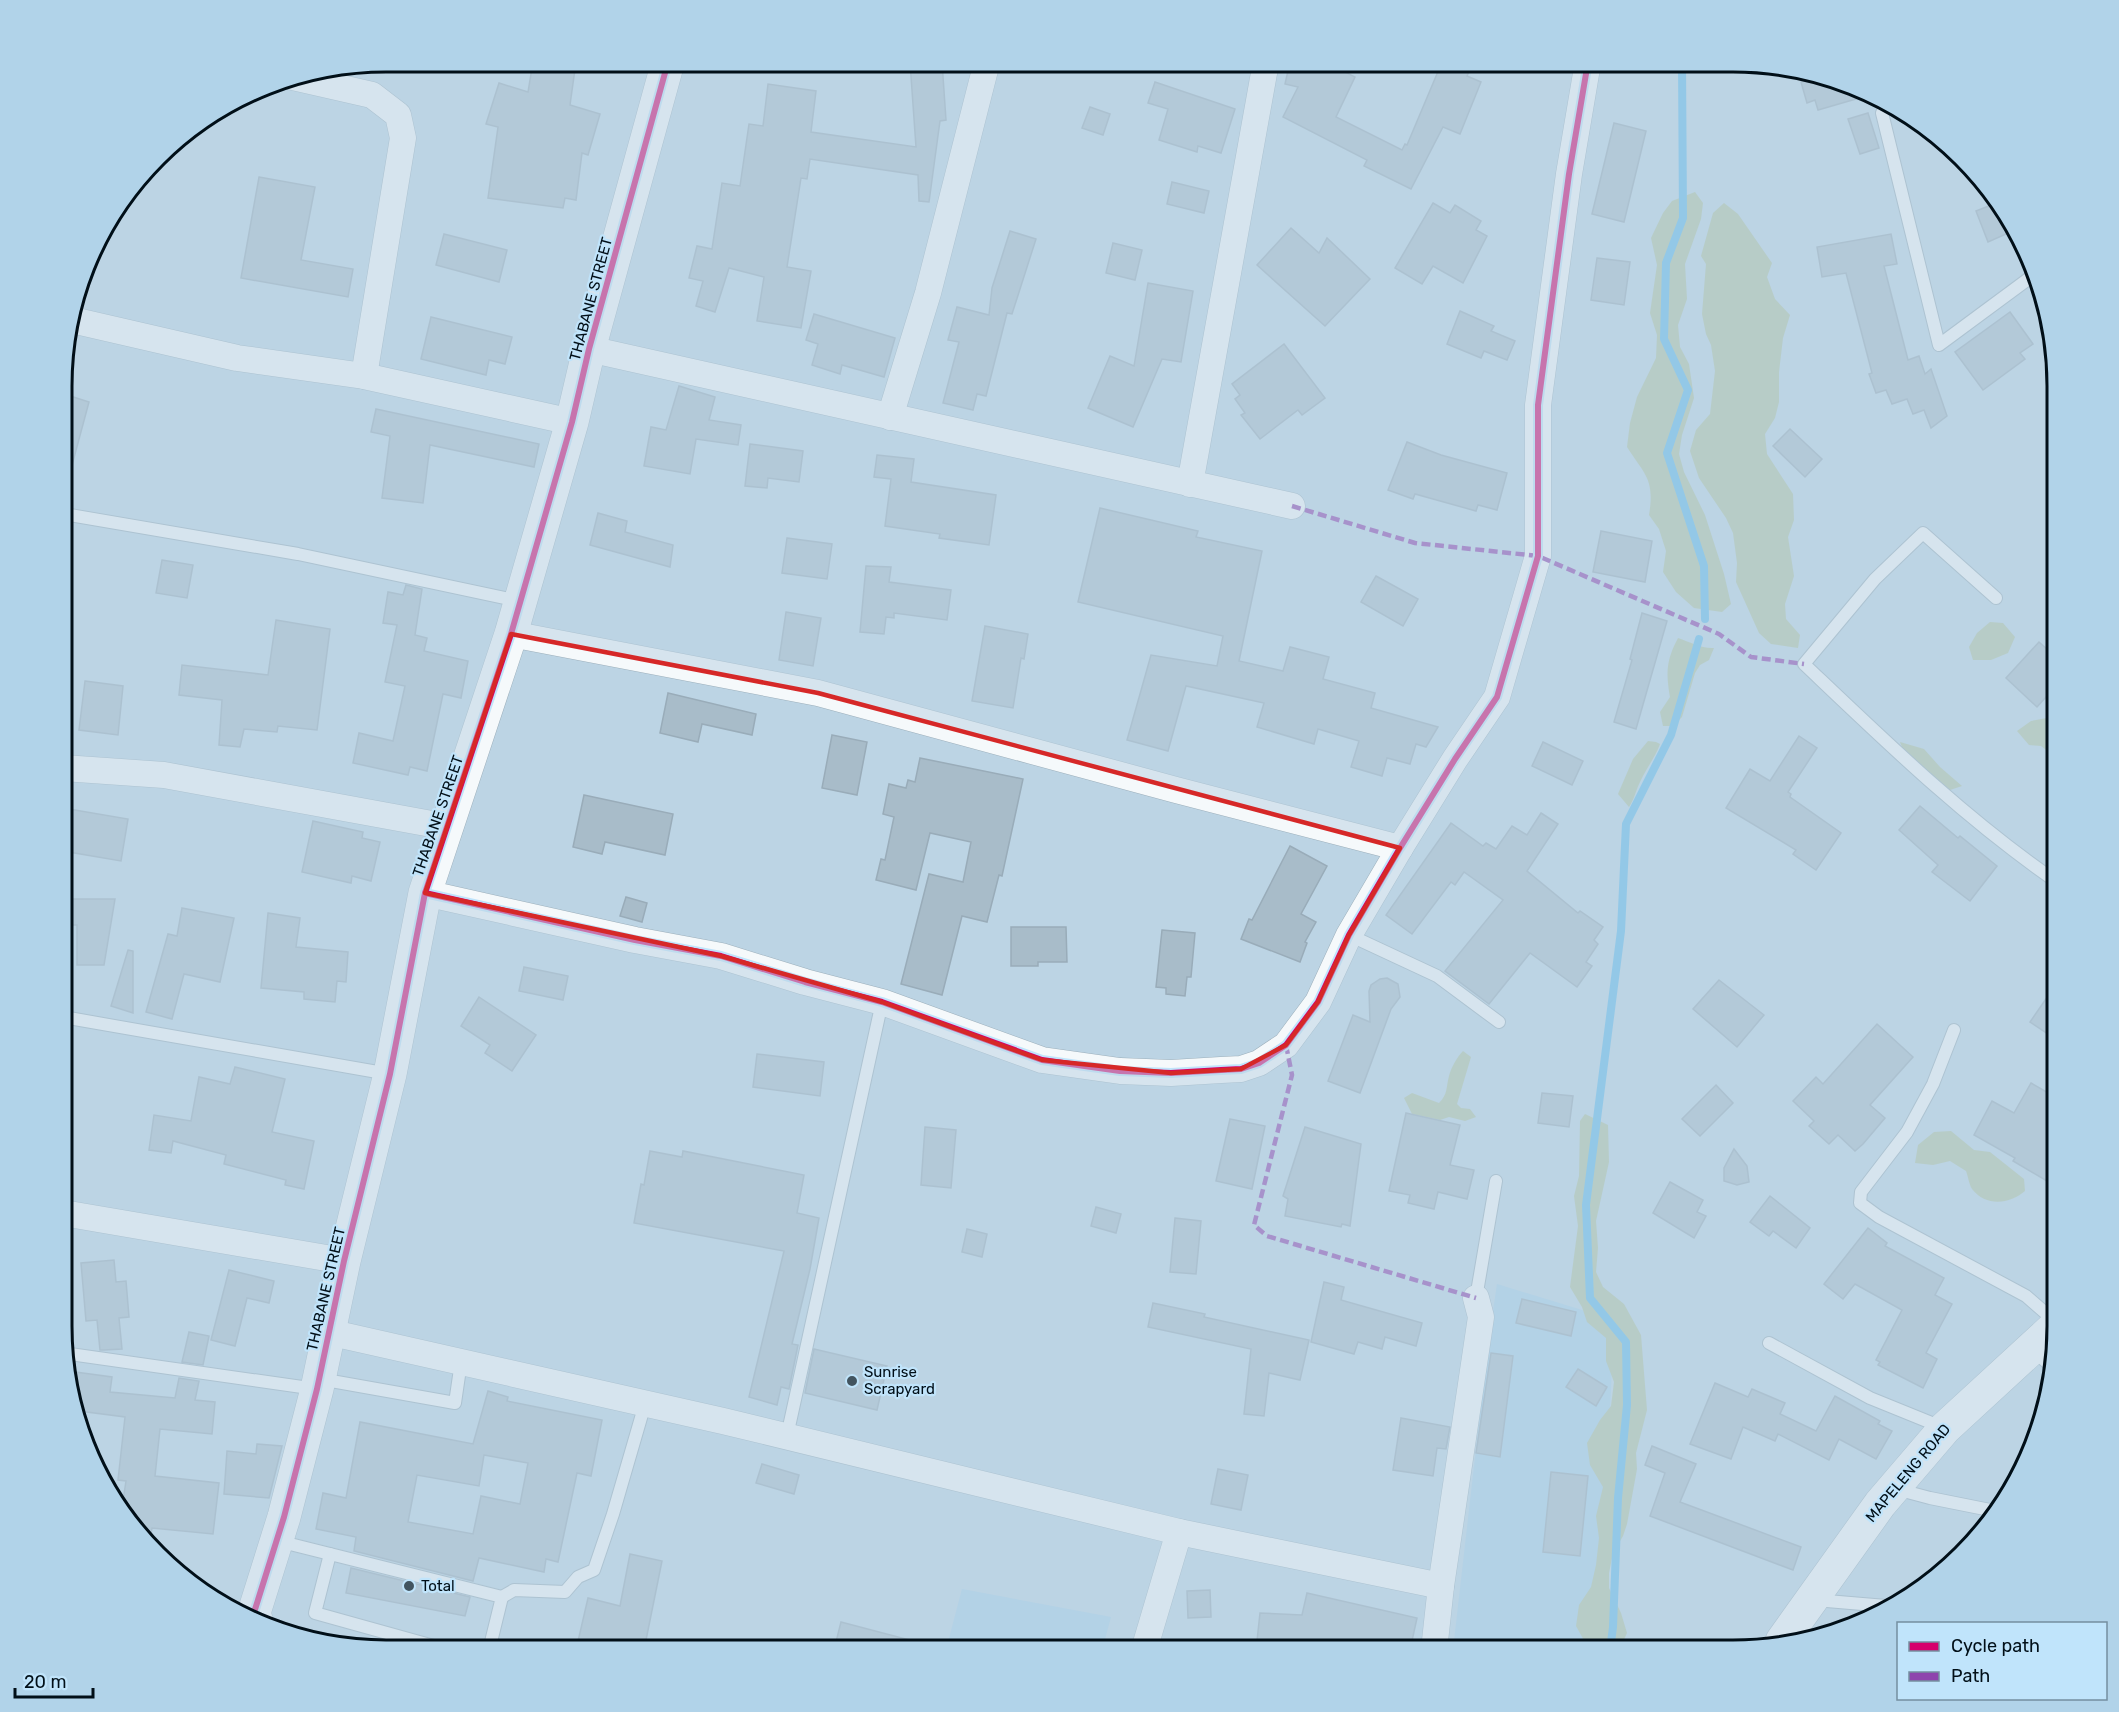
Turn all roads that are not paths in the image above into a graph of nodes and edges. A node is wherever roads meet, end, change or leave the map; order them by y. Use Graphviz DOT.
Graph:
graph roads {
  1 [pos="665,72"];
  2 [pos="984,72"];
  3 [pos="1264,72"];
  4 [pos="1586,72"];
  5 [pos="311,81"];
  6 [pos="1882,113"];
  7 [pos="2028,279"];
  8 [pos="79,322"];
  9 [pos="590,349"];
  10 [pos="364,376"];
  11 [pos="890,417"];
  12 [pos="572,422"];
  13 [pos="1190,484"];
  14 [pos="1292,506"];
  15 [pos="72,515"];
  16 [pos="1996,598"];
  17 [pos="520,601"];
  18 [pos="511,633"];
  19 [pos="72,769"];
  20 [pos="448,826"];
  21 [pos="1400,848"];
  22 [pos="2047,875"];
  23 [pos="425,892"];
  24 [pos="1349,935"];
  25 [pos="882,1002"];
  26 [pos="72,1019"];
  27 [pos="1499,1022"];
  28 [pos="1954,1029"];
  29 [pos="390,1074"];
  30 [pos="1496,1181"];
  31 [pos="72,1215"];
  32 [pos="344,1260"];
  33 [pos="1476,1298"];
  34 [pos="2047,1315"];
  35 [pos="328,1332"];
  36 [pos="1769,1342"];
  37 [pos="74,1354"];
  38 [pos="2042,1358"];
  39 [pos="460,1362"];
  40 [pos="318,1384"];
  41 [pos="645,1404"];
  42 [pos="1945,1428"];
  43 [pos="787,1436"];
  44 [pos="1893,1488"];
  45 [pos="1988,1510"];
  46 [pos="1179,1532"];
  47 [pos="277,1541"];
  48 [pos="330,1554"];
  49 [pos="1441,1586"];
  50 [pos="502,1597"];
  51 [pos="1811,1600"];
  52 [pos="1877,1605"];
  53 [pos="255,1611"];
  54 [pos="1786,1635"];
  55 [pos="412,1640"];
  56 [pos="491,1640"];
  57 [pos="1147,1640"];
  58 [pos="1435,1640"];
  1 -- 9 [label="street, THABANE STREET"];
  2 -- 11 [label="street"];
  3 -- 13 [label="street"];
  4 -- 21 [label="street"];
  5 -- 10 [label="street"];
  6 -- 7 [label="lane"];
  8 -- 10 [label="street"];
  9 -- 11 [label="street"];
  9 -- 12 [label="street, THABANE STREET"];
  10 -- 12 [label="street"];
  11 -- 13 [label="street"];
  12 -- 17 [label="street, THABANE STREET"];
  13 -- 14 [label="street"];
  15 -- 17 [label="lane"];
  16 -- 22 [label="lane"];
  17 -- 18 [label="street, THABANE STREET"];
  18 -- 20 [label="street, THABANE STREET"];
  18 -- 21 [label="street"];
  19 -- 20 [label="street"];
  20 -- 23 [label="street, THABANE STREET"];
  21 -- 24 [label="street"];
  23 -- 25 [label="street"];
  23 -- 29 [label="street, THABANE STREET"];
  24 -- 25 [label="street"];
  24 -- 27 [label="lane"];
  25 -- 43 [label="lane"];
  26 -- 29 [label="lane"];
  28 -- 34 [label="lane"];
  29 -- 32 [label="street, THABANE STREET"];
  30 -- 33 [label="lane"];
  31 -- 32 [label="street"];
  32 -- 35 [label="street, THABANE STREET"];
  33 -- 49 [label="street"];
  35 -- 39 [label="street"];
  35 -- 40 [label="street, THABANE STREET"];
  36 -- 42 [label="lane"];
  37 -- 40 [label="lane"];
  38 -- 42 [label="street, MAPELENG ROAD"];
  39 -- 40 [label="lane"];
  39 -- 41 [label="street"];
  40 -- 47 [label="street, THABANE STREET"];
  41 -- 43 [label="street"];
  41 -- 50 [label="lane"];
  42 -- 44 [label="street, MAPELENG ROAD"];
  43 -- 46 [label="street"];
  44 -- 45 [label="lane"];
  44 -- 51 [label="street, MAPELENG ROAD"];
  46 -- 49 [label="street"];
  46 -- 57 [label="street"];
  47 -- 48 [label="lane"];
  47 -- 53 [label="street, THABANE STREET"];
  48 -- 50 [label="lane"];
  48 -- 55 [label="lane"];
  49 -- 58 [label="street"];
  50 -- 56 [label="lane"];
  51 -- 52 [label="lane"];
  51 -- 54 [label="street, MAPELENG ROAD"];
}
